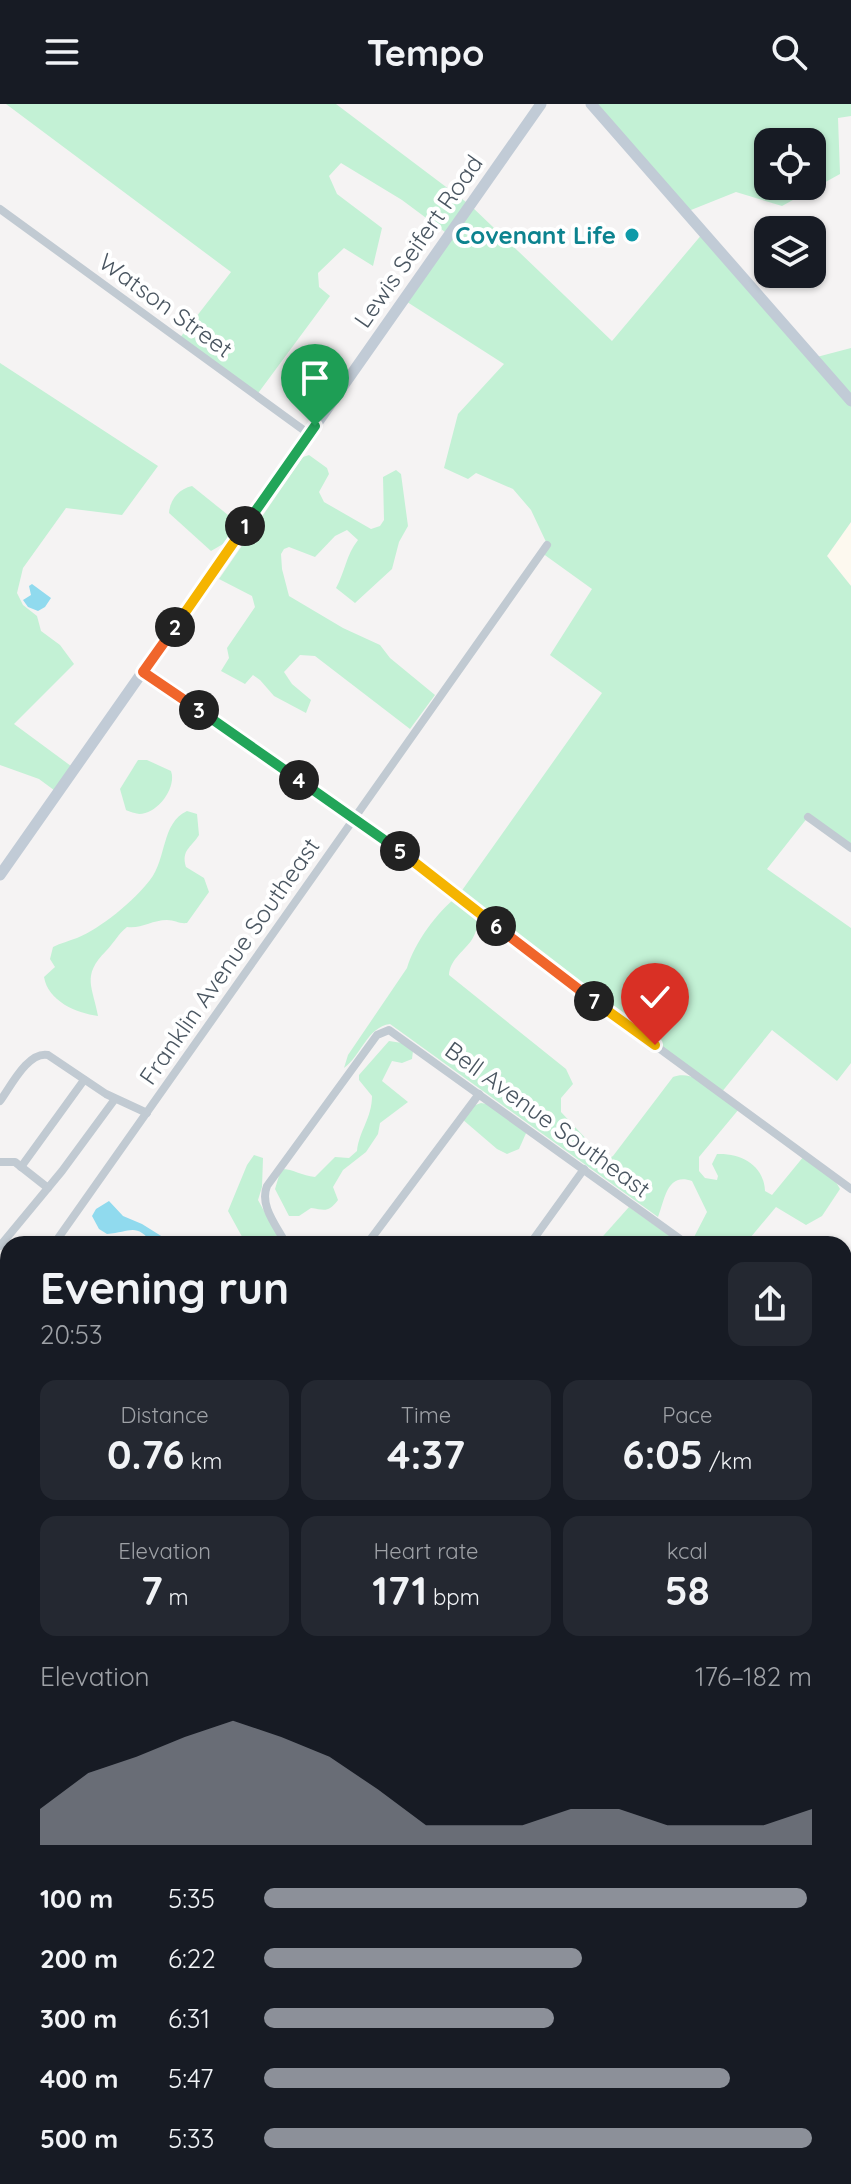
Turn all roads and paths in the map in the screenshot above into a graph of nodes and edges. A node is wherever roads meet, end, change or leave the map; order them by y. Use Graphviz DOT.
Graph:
graph roads {
  1 [pos="541,104"];
  2 [pos="591,104"];
  3 [pos="0,209"];
  4 [pos="851,401"];
  5 [pos="309,434"];
  6 [pos="547,545"];
  7 [pos="143,672"];
  8 [pos="808,817"];
  9 [pos="354,818"];
  10 [pos="851,848"];
  11 [pos="0,875"];
  12 [pos="84,1080"];
  13 [pos="479,1094"];
  14 [pos="115,1099"];
  15 [pos="0,1101"];
  16 [pos="147,1113"];
  17 [pos="0,1162"];
  18 [pos="21,1167"];
  19 [pos="584,1169"];
  20 [pos="48,1188"];
  21 [pos="851,1189"];
  22 [pos="8,1236"];
  23 [pos="60,1236"];
  24 [pos="282,1236"];
  25 [pos="373,1236"];
  26 [pos="536,1236"];
  27 [pos="676,1236"];
  1 -- 5 [label="street, Lewis Seifert Road"];
  2 -- 4 [label="street"];
  3 -- 5 [label="street, Watson Street"];
  5 -- 7 [label="street, Lewis Seifert Road"];
  6 -- 9 [label="street, Franklin Avenue Southeast"];
  7 -- 9 [label="street"];
  7 -- 11 [label="street, Lewis Seifert Road"];
  8 -- 10 [label="street"];
  9 -- 16 [label="street, Franklin Avenue Southeast"];
  9 -- 21 [label="street"];
  12 -- 14 [label="street"];
  12 -- 15 [label="street"];
  12 -- 18 [label="street"];
  13 -- 19 [label="street, Bell Avenue Southeast"];
  13 -- 24 [label="street, Bell Avenue Southeast"];
  13 -- 25 [label="street"];
  14 -- 16 [label="street"];
  14 -- 20 [label="street"];
  16 -- 23 [label="street, Franklin Avenue Southeast"];
  17 -- 18 [label="street"];
  18 -- 20 [label="street"];
  19 -- 26 [label="street"];
  19 -- 27 [label="street, Bell Avenue Southeast"];
  20 -- 22 [label="street"];
}
